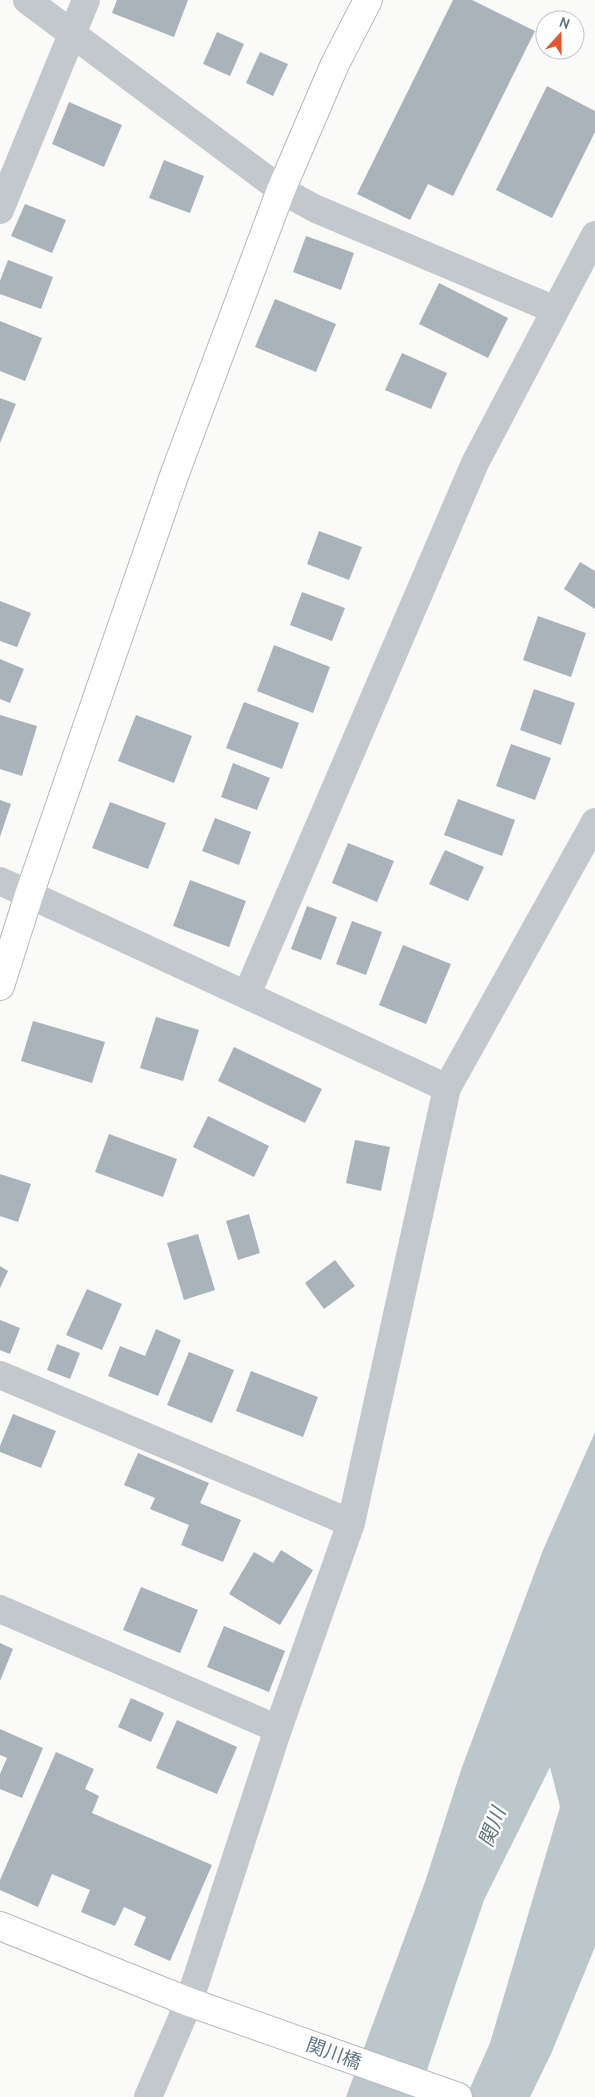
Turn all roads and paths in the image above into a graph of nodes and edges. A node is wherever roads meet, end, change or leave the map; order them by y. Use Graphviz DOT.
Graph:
graph roads {
  1 [pos="27,0"];
  2 [pos="86,0"];
  3 [pos="368,0"];
  4 [pos="72,34"];
  5 [pos="281,190"];
  6 [pos="0,210"];
  7 [pos="595,235"];
  8 [pos="555,310"];
  9 [pos="595,822"];
  10 [pos="0,882"];
  11 [pos="29,895"];
  12 [pos="0,986"];
  13 [pos="247,994"];
  14 [pos="447,1088"];
  15 [pos="0,1375"];
  16 [pos="351,1522"];
  17 [pos="0,1609"];
  18 [pos="278,1729"];
  19 [pos="0,1926"];
  20 [pos="199,2005"];
  21 [pos="148,2097"];
  22 [pos="458,2097"];
  1 -- 4 [label="street"];
  2 -- 4 [label="street"];
  3 -- 5 [label="street"];
  4 -- 5 [label="street"];
  4 -- 6 [label="street"];
  5 -- 8 [label="street"];
  5 -- 11 [label="street"];
  7 -- 8 [label="street"];
  8 -- 13 [label="street"];
  9 -- 14 [label="street"];
  10 -- 11 [label="street"];
  11 -- 12 [label="street"];
  11 -- 13 [label="street"];
  13 -- 14 [label="street"];
  14 -- 16 [label="street"];
  15 -- 16 [label="street"];
  16 -- 18 [label="street"];
  17 -- 18 [label="street"];
  18 -- 20 [label="street"];
  19 -- 20 [label="street, 関川橋"];
  20 -- 21 [label="street"];
  20 -- 22 [label="street, 関川橋"];
}
